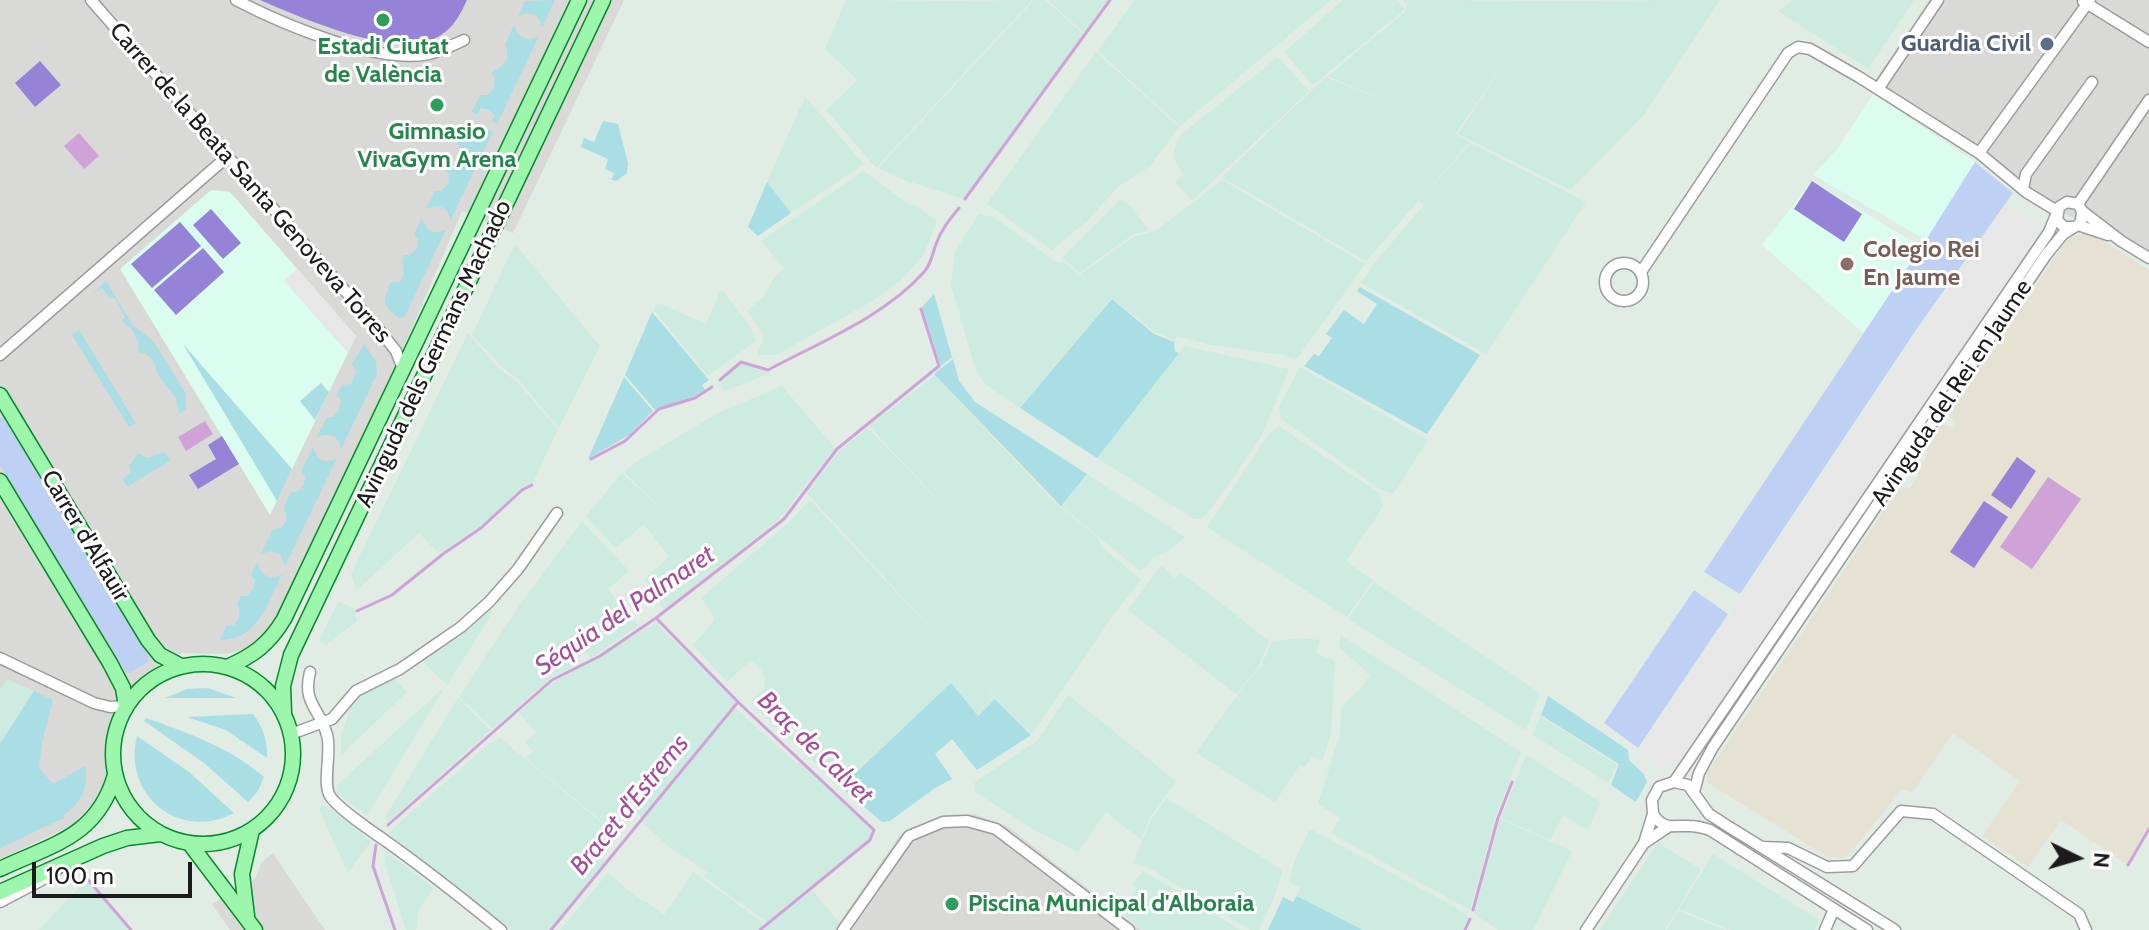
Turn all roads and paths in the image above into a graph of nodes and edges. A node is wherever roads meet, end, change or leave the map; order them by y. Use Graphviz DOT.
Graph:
graph roads {
  1 [pos="91,0"];
  2 [pos="236,0"];
  3 [pos="579,0"];
  4 [pos="603,0"];
  5 [pos="1938,0"];
  6 [pos="2086,1"];
  7 [pos="464,40"];
  8 [pos="2149,42"];
  9 [pos="2092,82"];
  10 [pos="1878,89"];
  11 [pos="2149,100"];
  12 [pos="1979,153"];
  13 [pos="228,156"];
  14 [pos="2026,174"];
  15 [pos="2010,177"];
  16 [pos="2023,189"];
  17 [pos="2080,207"];
  18 [pos="2056,213"];
  19 [pos="2076,226"];
  20 [pos="2121,241"];
  21 [pos="2149,258"];
  22 [pos="1641,272"];
  23 [pos="0,355"];
  24 [pos="403,369"];
  25 [pos="0,395"];
  26 [pos="0,481"];
  27 [pos="557,513"];
  28 [pos="0,658"];
  29 [pos="181,666"];
  30 [pos="227,667"];
  31 [pos="310,672"];
  32 [pos="126,706"];
  33 [pos="284,713"];
  34 [pos="323,724"];
  35 [pos="291,734"];
  36 [pos="115,775"];
  37 [pos="1674,782"];
  38 [pos="1696,796"];
  39 [pos="1653,814"];
  40 [pos="1686,825"];
  41 [pos="1668,827"];
  42 [pos="252,830"];
  43 [pos="160,834"];
  44 [pos="1644,843"];
  45 [pos="190,844"];
  46 [pos="1762,847"];
  47 [pos="82,855"];
  48 [pos="0,869"];
  49 [pos="0,892"];
  50 [pos="0,902"];
  51 [pos="1834,909"];
  52 [pos="251,924"];
  53 [pos="501,930"];
  54 [pos="843,930"];
  55 [pos="1129,930"];
  56 [pos="1586,930"];
  57 [pos="1825,930"];
  58 [pos="1867,930"];
  59 [pos="1895,930"];
  60 [pos="2086,930"];
  1 -- 13 [label="street, Carrer de la Beata Santa Genoveva Torres"];
  2 -- 7 [label="street"];
  3 -- 24 [label="main road"];
  4 -- 33 [label="main road, Avinguda dels Germans Machado"];
  5 -- 10 [label="street"];
  6 -- 8 [label="street"];
  6 -- 12 [label="street"];
  9 -- 14 [label="street"];
  10 -- 12 [label="street"];
  10 -- 22 [label="street"];
  11 -- 17 [label="street"];
  12 -- 15 [label="street"];
  13 -- 23 [label="street"];
  13 -- 24 [label="street, Carrer de la Beata Santa Genoveva Torres"];
  14 -- 15 [label="street"];
  14 -- 16 [label="street"];
  15 -- 16 [label="street"];
  16 -- 18 [label="street"];
  17 -- 18 [label="street"];
  17 -- 19 [label="street"];
  17 -- 20 [label="street"];
  18 -- 19 [label="street"];
  18 -- 37 [label="street, Avinguda del Rei en Jaume"];
  19 -- 20 [label="street"];
  19 -- 38 [label="street, Avinguda del Rei en Jaume"];
  20 -- 21 [label="street"];
  24 -- 30 [label="main road"];
  25 -- 29 [label="main road, Carrer d'Alfauir"];
  26 -- 32 [label="main road, Carrer d'Alfauir"];
  27 -- 34 [label="street"];
  28 -- 32 [label="street"];
  29 -- 30 [label="main road"];
  29 -- 32 [label="main road"];
  30 -- 33 [label="main road"];
  31 -- 34 [label="street"];
  32 -- 36 [label="main road"];
  33 -- 35 [label="main road"];
  34 -- 35 [label="street"];
  34 -- 53 [label="street"];
  35 -- 42 [label="main road"];
  36 -- 43 [label="main road"];
  36 -- 48 [label="main road"];
  37 -- 38 [label="street"];
  37 -- 39 [label="street"];
  38 -- 40 [label="street"];
  38 -- 46 [label="street"];
  39 -- 41 [label="street"];
  39 -- 44 [label="street"];
  40 -- 41 [label="street"];
  40 -- 51 [label="street"];
  41 -- 44 [label="street"];
  42 -- 45 [label="main road"];
  42 -- 52 [label="main road"];
  43 -- 45 [label="main road"];
  43 -- 47 [label="main road"];
  44 -- 56 [label="street"];
  45 -- 52 [label="main road"];
  46 -- 59 [label="street"];
  46 -- 60 [label="street"];
  47 -- 49 [label="main road"];
  47 -- 50 [label="street"];
  51 -- 57 [label="street"];
  51 -- 58 [label="street"];
  54 -- 55 [label="street"];
}
